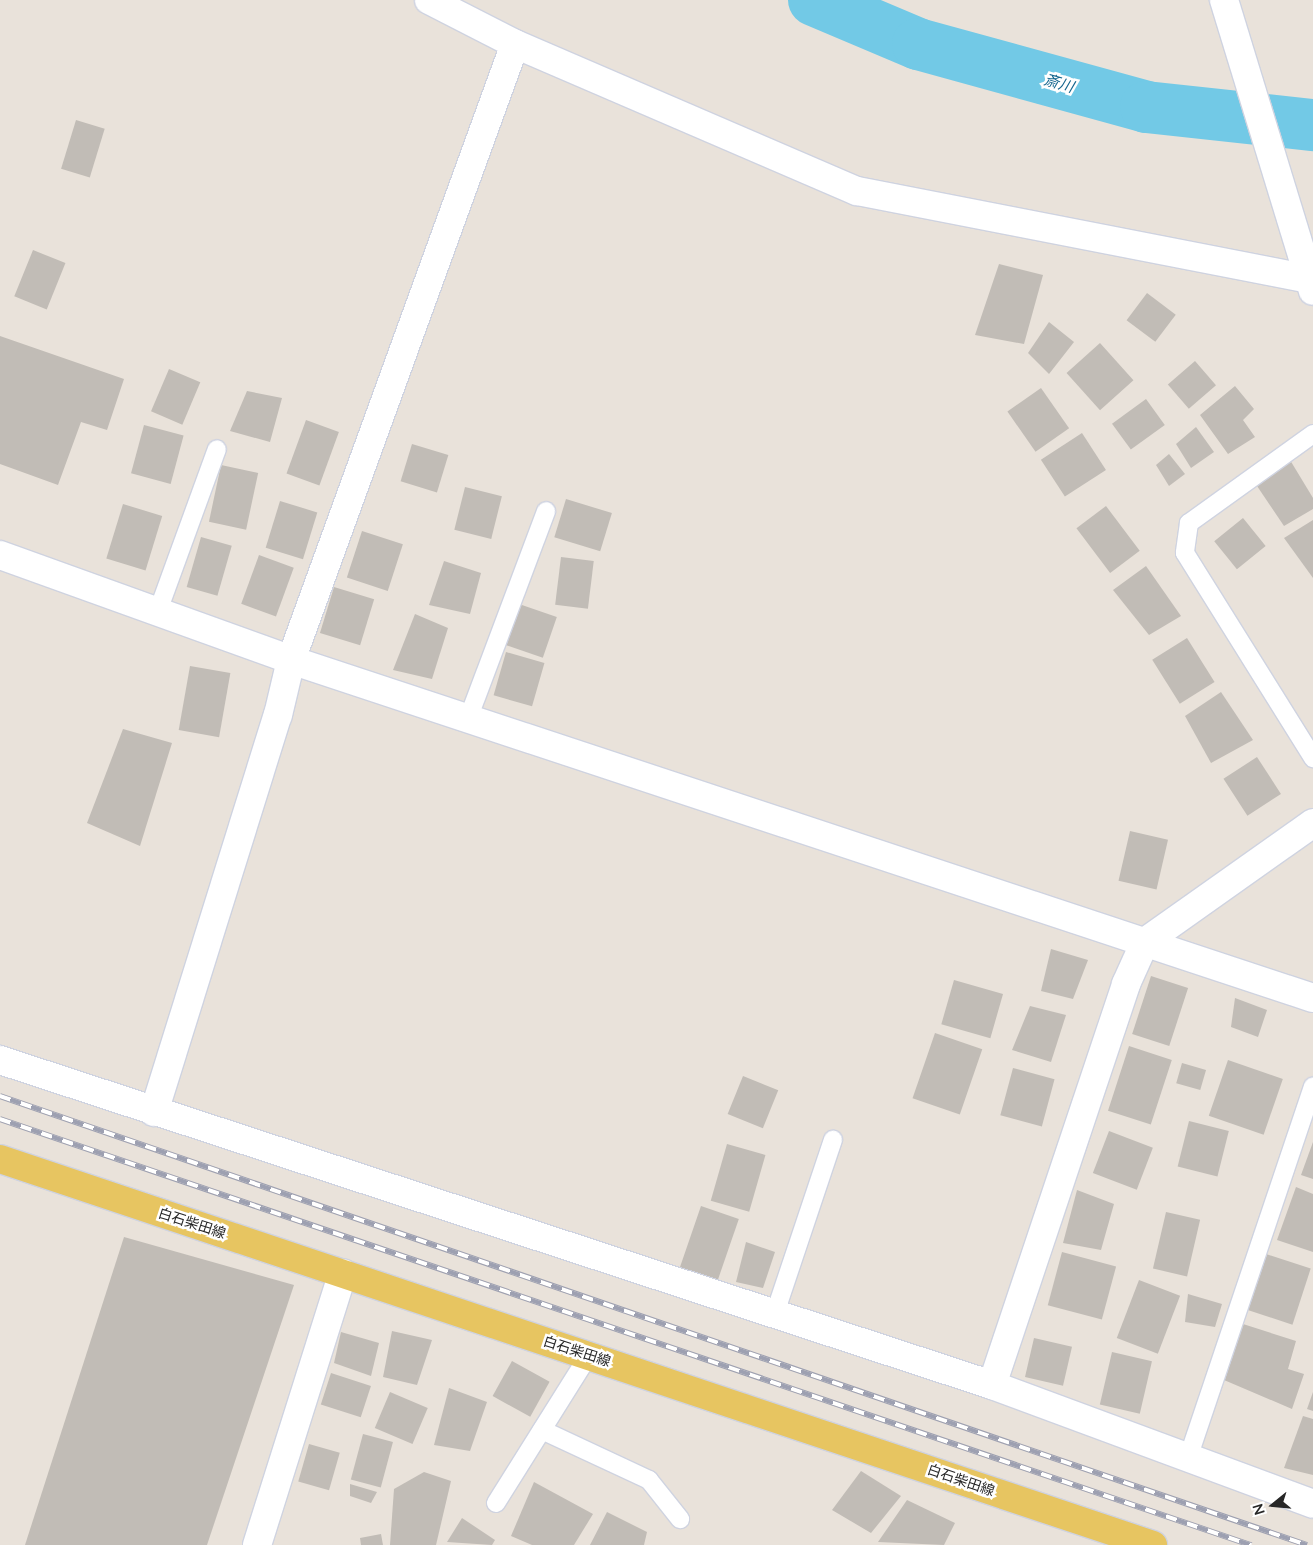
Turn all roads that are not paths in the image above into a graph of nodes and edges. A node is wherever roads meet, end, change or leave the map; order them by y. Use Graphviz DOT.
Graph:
graph roads {
  1 [pos="429,0"];
  2 [pos="1224,0"];
  3 [pos="515,44"];
  4 [pos="1301,235"];
  5 [pos="1311,285"];
  6 [pos="1313,434"];
  7 [pos="217,448"];
  8 [pos="546,511"];
  9 [pos="0,555"];
  10 [pos="158,611"];
  11 [pos="291,660"];
  12 [pos="468,719"];
  13 [pos="1313,758"];
  14 [pos="1313,823"];
  15 [pos="1145,942"];
  16 [pos="1313,998"];
  17 [pos="0,1060"];
  18 [pos="1313,1086"];
  19 [pos="154,1112"];
  20 [pos="833,1140"];
  21 [pos="0,1159"];
  22 [pos="343,1273"];
  23 [pos="774,1316"];
  24 [pos="589,1355"];
  25 [pos="992,1386"];
  26 [pos="542,1430"];
  27 [pos="1188,1458"];
  28 [pos="496,1504"];
  29 [pos="1313,1504"];
  30 [pos="680,1519"];
  31 [pos="257,1545"];
  32 [pos="1153,1545"];
  1 -- 3 [label="street"];
  2 -- 4 [label="street"];
  3 -- 5 [label="street"];
  3 -- 11 [label="street"];
  4 -- 5 [label="street"];
  6 -- 13 [label="lane"];
  7 -- 10 [label="lane"];
  8 -- 12 [label="lane"];
  9 -- 10 [label="street"];
  10 -- 11 [label="street"];
  11 -- 12 [label="street"];
  11 -- 19 [label="street"];
  12 -- 15 [label="street"];
  14 -- 15 [label="street"];
  15 -- 16 [label="street"];
  15 -- 25 [label="street"];
  17 -- 19 [label="street"];
  18 -- 27 [label="lane"];
  19 -- 23 [label="street"];
  20 -- 23 [label="lane"];
  21 -- 22 [label="main road, 白石柴田線"];
  22 -- 24 [label="main road, 白石柴田線"];
  22 -- 31 [label="street"];
  23 -- 25 [label="street"];
  24 -- 26 [label="lane"];
  24 -- 32 [label="main road, 白石柴田線"];
  25 -- 27 [label="street"];
  26 -- 28 [label="lane"];
  26 -- 30 [label="lane"];
  27 -- 29 [label="street"];
}
